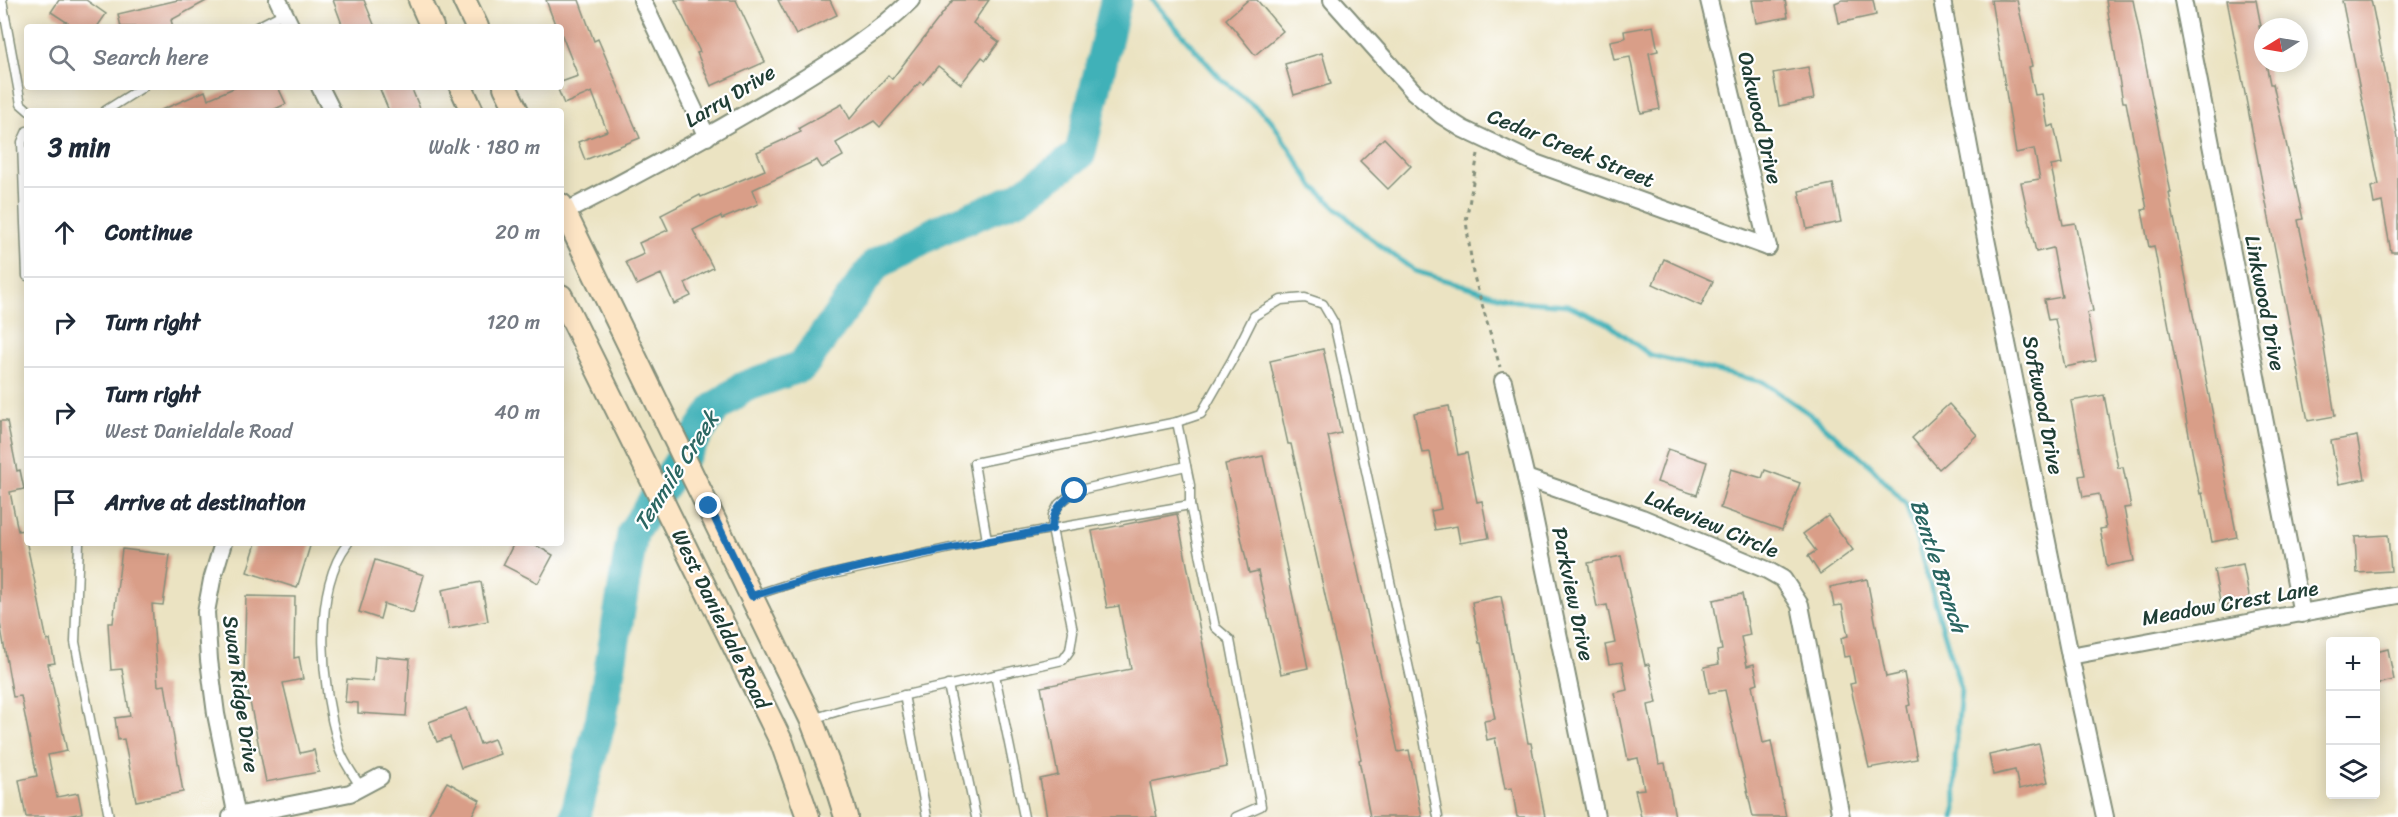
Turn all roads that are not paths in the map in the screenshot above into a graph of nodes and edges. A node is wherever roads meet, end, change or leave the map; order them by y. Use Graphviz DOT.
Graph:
graph roads {
  1 [pos="2,0"];
  2 [pos="420,0"];
  3 [pos="464,0"];
  4 [pos="642,0"];
  5 [pos="911,0"];
  6 [pos="1332,0"];
  7 [pos="1709,0"];
  8 [pos="1942,0"];
  9 [pos="2183,0"];
  10 [pos="284,14"];
  11 [pos="263,24"];
  12 [pos="431,24"];
  13 [pos="476,24"];
  14 [pos="138,90"];
  15 [pos="322,90"];
  16 [pos="462,90"];
  17 [pos="507,90"];
  18 [pos="26,108"];
  19 [pos="110,108"];
  20 [pos="330,108"];
  21 [pos="471,108"];
  22 [pos="516,108"];
  23 [pos="24,138"];
  24 [pos="707,138"];
  25 [pos="24,196"];
  26 [pos="564,209"];
  27 [pos="564,214"];
  28 [pos="1768,247"];
  29 [pos="564,302"];
  30 [pos="1503,381"];
  31 [pos="1177,422"];
  32 [pos="1186,466"];
  33 [pos="1526,478"];
  34 [pos="1190,505"];
  35 [pos="1052,529"];
  36 [pos="987,540"];
  37 [pos="79,546"];
  38 [pos="222,546"];
  39 [pos="346,546"];
  40 [pos="2398,595"];
  41 [pos="752,596"];
  42 [pos="2302,614"];
  43 [pos="2070,656"];
  44 [pos="995,675"];
  45 [pos="948,685"];
  46 [pos="904,695"];
  47 [pos="811,719"];
  48 [pos="380,777"];
  49 [pos="361,788"];
  50 [pos="109,817"];
  51 [pos="235,817"];
  52 [pos="808,817"];
  53 [pos="846,817"];
  54 [pos="927,817"];
  55 [pos="976,817"];
  56 [pos="1024,817"];
  57 [pos="1236,817"];
  58 [pos="1438,817"];
  59 [pos="1596,817"];
  60 [pos="1841,817"];
  61 [pos="2105,817"];
  1 -- 18 [label="lane"];
  2 -- 12 [label="main road"];
  3 -- 13 [label="main road"];
  4 -- 24 [label="street"];
  5 -- 24 [label="street, Larry Drive"];
  6 -- 28 [label="street, Cedar Creek Street"];
  7 -- 28 [label="street, Oakwood Drive"];
  8 -- 43 [label="street, Softwood Drive"];
  9 -- 42 [label="street, Linkwood Drive"];
  10 -- 11 [label="lane"];
  14 -- 19 [label="lane"];
  15 -- 20 [label="street"];
  16 -- 21 [label="main road"];
  17 -- 22 [label="main road"];
  23 -- 25 [label="lane"];
  24 -- 26 [label="street, Larry Drive"];
  27 -- 41 [label="main road, West Danieldale Road"];
  29 -- 52 [label="main road, West Danieldale Road"];
  30 -- 33 [label="street, Parkview Drive"];
  31 -- 32 [label="lane"];
  31 -- 36 [label="lane"];
  31 -- 58 [label="lane"];
  32 -- 34 [label="lane"];
  32 -- 35 [label="lane"];
  33 -- 59 [label="street, Parkview Drive"];
  33 -- 60 [label="street, Lakeview Circle"];
  34 -- 35 [label="lane"];
  34 -- 57 [label="lane"];
  35 -- 36 [label="lane"];
  35 -- 44 [label="lane"];
  36 -- 41 [label="lane"];
  37 -- 50 [label="lane"];
  38 -- 51 [label="street, Swan Ridge Drive"];
  39 -- 49 [label="lane"];
  40 -- 42 [label="street, Meadow Crest Lane"];
  41 -- 47 [label="main road, West Danieldale Road"];
  42 -- 43 [label="street, Meadow Crest Lane"];
  43 -- 61 [label="street, Softwood Drive"];
  44 -- 45 [label="lane"];
  44 -- 56 [label="lane"];
  45 -- 46 [label="lane"];
  45 -- 55 [label="lane"];
  46 -- 47 [label="lane"];
  46 -- 54 [label="lane"];
  47 -- 53 [label="main road, West Danieldale Road"];
  48 -- 49 [label="street"];
  49 -- 51 [label="street"];
}
